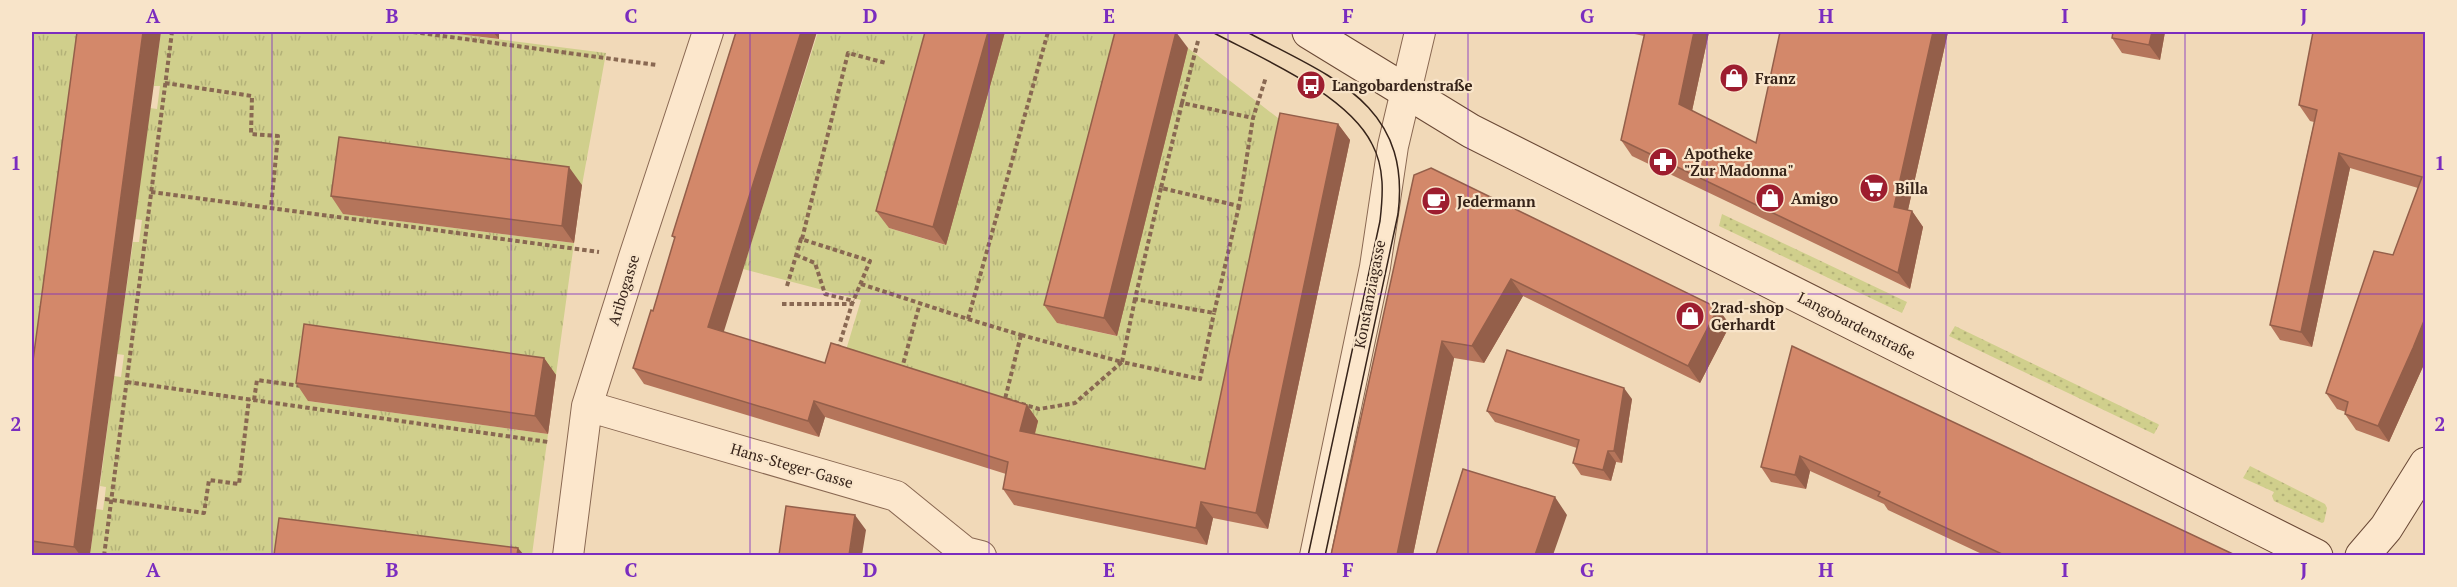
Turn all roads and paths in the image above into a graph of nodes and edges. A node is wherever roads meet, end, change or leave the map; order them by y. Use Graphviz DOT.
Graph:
graph roads {
  1 [pos="172,32"];
  2 [pos="413,32"];
  3 [pos="708,32"];
  4 [pos="1048,32"];
  5 [pos="1309,32"];
  6 [pos="1420,32"];
  7 [pos="440,33"];
  8 [pos="1198,41"];
  9 [pos="886,63"];
  10 [pos="657,65"];
  11 [pos="1266,77"];
  12 [pos="165,83"];
  13 [pos="1406,91"];
  14 [pos="1182,103"];
  15 [pos="1253,118"];
  16 [pos="1161,188"];
  17 [pos="151,192"];
  18 [pos="1239,206"];
  19 [pos="271,207"];
  20 [pos="141,231"];
  21 [pos="146,232"];
  22 [pos="802,239"];
  23 [pos="600,252"];
  24 [pos="796,255"];
  25 [pos="861,284"];
  26 [pos="787,286"];
  27 [pos="1135,299"];
  28 [pos="853,303"];
  29 [pos="920,303"];
  30 [pos="782,304"];
  31 [pos="1214,313"];
  32 [pos="968,319"];
  33 [pos="1021,335"];
  34 [pos="839,347"];
  35 [pos="849,350"];
  36 [pos="836,355"];
  37 [pos="1122,362"];
  38 [pos="891,364"];
  39 [pos="123,366"];
  40 [pos="129,367"];
  41 [pos="902,368"];
  42 [pos="913,371"];
  43 [pos="127,382"];
  44 [pos="310,388"];
  45 [pos="252,400"];
  46 [pos="587,406"];
  47 [pos="375,410"];
  48 [pos="374,417"];
  49 [pos="485,426"];
  50 [pos="484,433"];
  51 [pos="554,442"];
  52 [pos="2426,464"];
  53 [pos="105,499"];
  54 [pos="111,501"];
  55 [pos="104,555"];
  56 [pos="568,555"];
  57 [pos="981,555"];
  58 [pos="1315,555"];
  59 [pos="2316,555"];
  60 [pos="2362,555"];
  1 -- 12 [label="path"];
  2 -- 7 [label="path"];
  3 -- 46 [label="street, Aribogasse"];
  4 -- 32 [label="path"];
  5 -- 13 [label="street, Langobardenstraße"];
  6 -- 13 [label="street, Konstanziagasse"];
  7 -- 10 [label="path"];
  8 -- 14 [label="path"];
  9 -- 22 [label="path"];
  11 -- 15 [label="path"];
  12 -- 17 [label="path"];
  12 -- 19 [label="path"];
  13 -- 58 [label="street, Konstanziagasse"];
  13 -- 59 [label="street, Langobardenstraße"];
  14 -- 15 [label="path"];
  14 -- 16 [label="path"];
  15 -- 18 [label="path"];
  16 -- 18 [label="path"];
  16 -- 27 [label="path"];
  17 -- 19 [label="path"];
  17 -- 21 [label="path"];
  18 -- 31 [label="path"];
  19 -- 23 [label="path"];
  20 -- 21 [label="path"];
  21 -- 40 [label="path"];
  24 -- 25 [label="path"];
  24 -- 26 [label="path"];
  24 -- 28 [label="path"];
  25 -- 28 [label="path"];
  25 -- 29 [label="path"];
  27 -- 31 [label="path"];
  27 -- 37 [label="path"];
  28 -- 30 [label="path"];
  28 -- 34 [label="path"];
  29 -- 32 [label="path"];
  29 -- 41 [label="path"];
  31 -- 37 [label="path"];
  32 -- 33 [label="path"];
  33 -- 37 [label="path"];
  33 -- 37 [label="path"];
  34 -- 35 [label="path"];
  34 -- 36 [label="path"];
  38 -- 41 [label="path"];
  39 -- 40 [label="path"];
  40 -- 43 [label="path"];
  41 -- 42 [label="path"];
  43 -- 45 [label="path"];
  43 -- 54 [label="path"];
  44 -- 45 [label="path"];
  45 -- 48 [label="path"];
  45 -- 54 [label="path"];
  46 -- 56 [label="street, Aribogasse"];
  46 -- 57 [label="street, Hans-Steger-Gasse"];
  47 -- 48 [label="path"];
  48 -- 50 [label="path"];
  49 -- 50 [label="path"];
  50 -- 51 [label="path"];
  52 -- 60 [label="street"];
  53 -- 54 [label="path"];
  54 -- 55 [label="path"];
}
